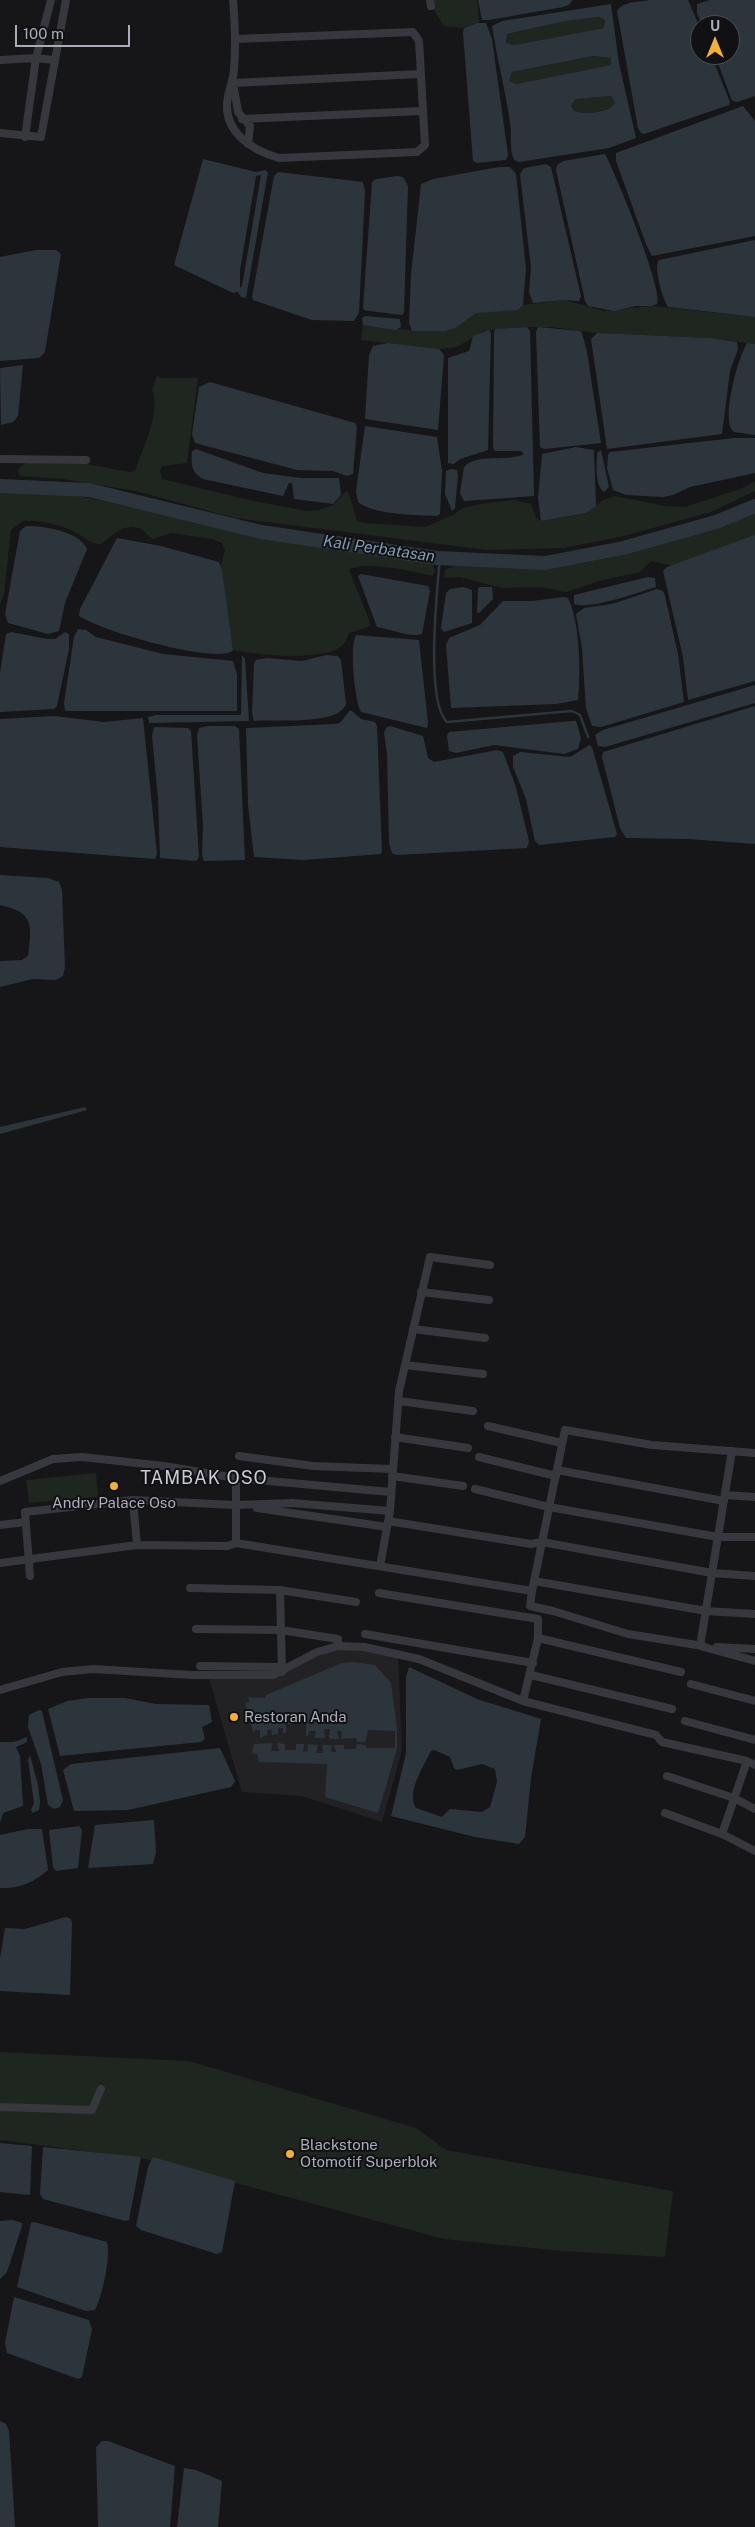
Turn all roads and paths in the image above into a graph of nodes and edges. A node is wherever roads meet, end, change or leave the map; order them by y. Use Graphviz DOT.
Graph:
graph roads {
  1 [pos="52,0"];
  2 [pos="66,0"];
  3 [pos="233,0"];
  4 [pos="238,0"];
  5 [pos="236,39"];
  6 [pos="36,58"];
  7 [pos="0,60"];
  8 [pos="53,60"];
  9 [pos="420,74"];
  10 [pos="233,83"];
  11 [pos="422,111"];
  12 [pos="242,119"];
  13 [pos="0,133"];
  14 [pos="25,136"];
  15 [pos="248,144"];
  16 [pos="0,459"];
  17 [pos="86,460"];
  18 [pos="490,1265"];
  19 [pos="421,1292"];
  20 [pos="489,1300"];
  21 [pos="413,1329"];
  22 [pos="486,1338"];
  23 [pos="405,1364"];
  24 [pos="484,1374"];
  25 [pos="398,1401"];
  26 [pos="473,1411"];
  27 [pos="488,1426"];
  28 [pos="396,1437"];
  29 [pos="562,1443"];
  30 [pos="468,1448"];
  31 [pos="732,1451"];
  32 [pos="755,1453"];
  33 [pos="239,1456"];
  34 [pos="479,1457"];
  35 [pos="392,1473"];
  36 [pos="556,1473"];
  37 [pos="236,1478"];
  38 [pos="0,1481"];
  39 [pos="463,1486"];
  40 [pos="475,1490"];
  41 [pos="390,1492"];
  42 [pos="755,1496"];
  43 [pos="724,1498"];
  44 [pos="133,1500"];
  45 [pos="235,1504"];
  46 [pos="549,1507"];
  47 [pos="390,1511"];
  48 [pos="26,1522"];
  49 [pos="388,1524"];
  50 [pos="0,1525"];
  51 [pos="718,1537"];
  52 [pos="755,1537"];
  53 [pos="542,1542"];
  54 [pos="236,1543"];
  55 [pos="137,1545"];
  56 [pos="28,1560"];
  57 [pos="0,1563"];
  58 [pos="380,1566"];
  59 [pos="712,1573"];
  60 [pos="30,1576"];
  61 [pos="755,1576"];
  62 [pos="534,1580"];
  63 [pos="190,1588"];
  64 [pos="280,1590"];
  65 [pos="532,1590"];
  66 [pos="379,1593"];
  67 [pos="356,1602"];
  68 [pos="706,1611"];
  69 [pos="755,1614"];
  70 [pos="196,1629"];
  71 [pos="281,1630"];
  72 [pos="364,1634"];
  73 [pos="538,1638"];
  74 [pos="338,1646"];
  75 [pos="700,1646"];
  76 [pos="755,1649"];
  77 [pos="755,1661"];
  78 [pos="533,1663"];
  79 [pos="200,1666"];
  80 [pos="282,1669"];
  81 [pos="682,1672"];
  82 [pos="530,1675"];
  83 [pos="691,1684"];
  84 [pos="0,1690"];
  85 [pos="523,1701"];
  86 [pos="755,1701"];
  87 [pos="672,1709"];
  88 [pos="685,1721"];
  89 [pos="755,1740"];
  90 [pos="747,1761"];
  91 [pos="755,1765"];
  92 [pos="667,1776"];
  93 [pos="734,1798"];
  94 [pos="755,1809"];
  95 [pos="665,1813"];
  96 [pos="722,1834"];
  97 [pos="755,1851"];
  98 [pos="101,2089"];
  99 [pos="0,2107"];
  1 -- 6 [label="street"];
  2 -- 8 [label="street"];
  3 -- 4 [label="street"];
  3 -- 5 [label="street"];
  5 -- 9 [label="street"];
  5 -- 10 [label="street"];
  6 -- 7 [label="street"];
  6 -- 8 [label="street"];
  6 -- 14 [label="street"];
  8 -- 14 [label="street"];
  9 -- 10 [label="street"];
  9 -- 11 [label="street"];
  10 -- 12 [label="street"];
  10 -- 15 [label="street"];
  11 -- 12 [label="street"];
  11 -- 15 [label="street"];
  12 -- 15 [label="street"];
  13 -- 14 [label="street"];
  16 -- 17 [label="street"];
  18 -- 19 [label="street"];
  19 -- 20 [label="street"];
  19 -- 21 [label="street"];
  21 -- 22 [label="street"];
  21 -- 23 [label="street"];
  23 -- 24 [label="street"];
  23 -- 25 [label="street"];
  25 -- 26 [label="street"];
  25 -- 28 [label="street"];
  27 -- 29 [label="street"];
  28 -- 30 [label="street"];
  28 -- 35 [label="street"];
  29 -- 31 [label="street"];
  29 -- 36 [label="street"];
  31 -- 32 [label="street"];
  31 -- 43 [label="street"];
  33 -- 35 [label="street"];
  34 -- 36 [label="street"];
  35 -- 39 [label="street"];
  35 -- 41 [label="street"];
  36 -- 43 [label="street"];
  36 -- 46 [label="street"];
  37 -- 38 [label="street"];
  37 -- 41 [label="street"];
  37 -- 45 [label="street"];
  40 -- 46 [label="street"];
  41 -- 47 [label="street"];
  42 -- 43 [label="street"];
  43 -- 51 [label="street"];
  44 -- 45 [label="street"];
  44 -- 48 [label="street"];
  44 -- 55 [label="street"];
  45 -- 47 [label="street"];
  45 -- 49 [label="street"];
  45 -- 54 [label="street"];
  46 -- 51 [label="street"];
  46 -- 53 [label="street"];
  47 -- 49 [label="street"];
  48 -- 50 [label="street"];
  48 -- 56 [label="street"];
  49 -- 53 [label="street"];
  49 -- 58 [label="street"];
  51 -- 52 [label="street"];
  51 -- 59 [label="street"];
  53 -- 59 [label="street"];
  53 -- 62 [label="street"];
  54 -- 55 [label="street"];
  54 -- 58 [label="street"];
  55 -- 56 [label="street"];
  56 -- 57 [label="street"];
  56 -- 60 [label="street"];
  58 -- 65 [label="street"];
  59 -- 61 [label="street"];
  59 -- 68 [label="street"];
  62 -- 65 [label="street"];
  62 -- 68 [label="street"];
  63 -- 64 [label="street"];
  64 -- 67 [label="street"];
  64 -- 71 [label="street"];
  65 -- 75 [label="street"];
  66 -- 73 [label="street"];
  68 -- 69 [label="street"];
  68 -- 75 [label="street"];
  70 -- 71 [label="street"];
  71 -- 74 [label="street"];
  71 -- 80 [label="street"];
  72 -- 78 [label="street"];
  73 -- 78 [label="street"];
  73 -- 81 [label="street"];
  74 -- 80 [label="street"];
  74 -- 85 [label="street"];
  75 -- 76 [label="street"];
  75 -- 77 [label="street"];
  78 -- 82 [label="street"];
  79 -- 80 [label="street"];
  80 -- 84 [label="street"];
  82 -- 85 [label="street"];
  82 -- 87 [label="street"];
  83 -- 86 [label="street"];
  85 -- 90 [label="street"];
  88 -- 89 [label="street"];
  90 -- 91 [label="street"];
  90 -- 93 [label="street"];
  92 -- 93 [label="street"];
  93 -- 94 [label="street"];
  93 -- 96 [label="street"];
  95 -- 96 [label="street"];
  96 -- 97 [label="street"];
  98 -- 99 [label="street"];
}
